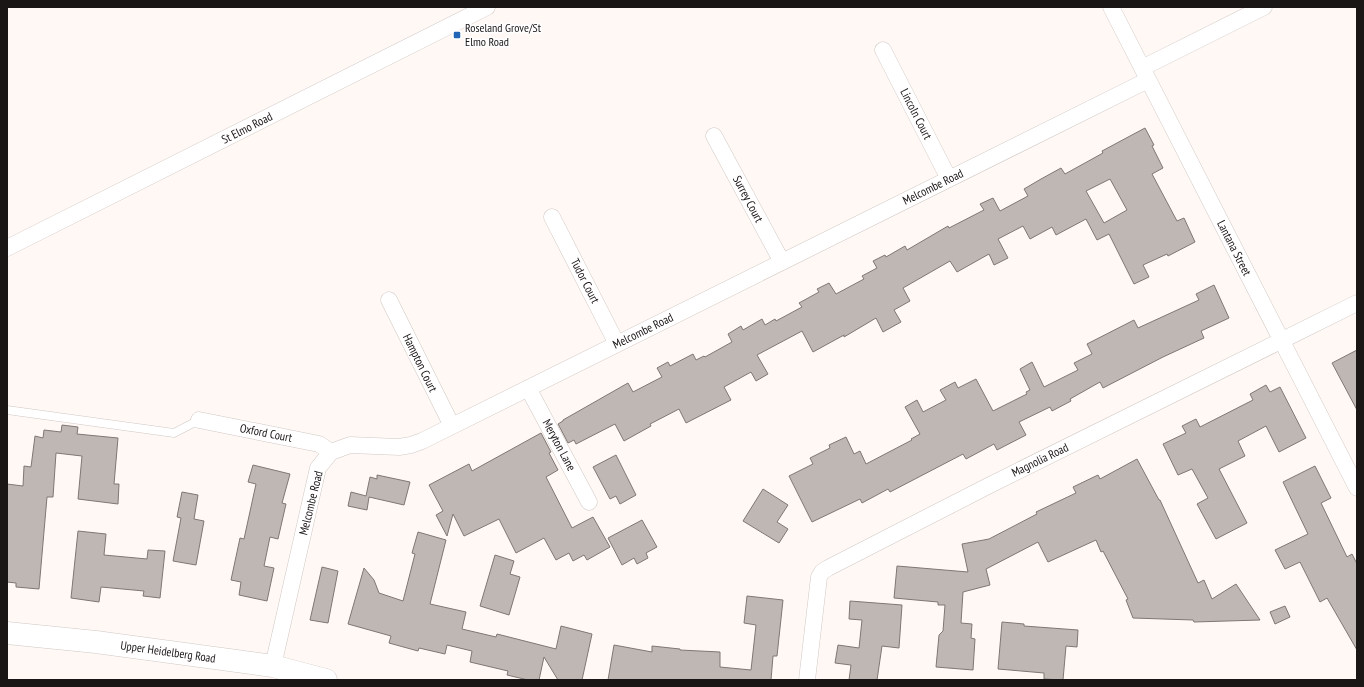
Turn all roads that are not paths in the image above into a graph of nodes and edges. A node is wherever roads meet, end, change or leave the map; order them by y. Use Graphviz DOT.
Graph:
graph roads {
  1 [pos="487,7"];
  2 [pos="1111,7"];
  3 [pos="1264,7"];
  4 [pos="883,50"];
  5 [pos="1145,74"];
  6 [pos="714,136"];
  7 [pos="949,179"];
  8 [pos="552,217"];
  9 [pos="7,248"];
  10 [pos="782,262"];
  11 [pos="389,300"];
  12 [pos="1357,303"];
  13 [pos="1282,341"];
  14 [pos="617,344"];
  15 [pos="528,388"];
  16 [pos="7,410"];
  17 [pos="200,420"];
  18 [pos="452,426"];
  19 [pos="331,452"];
  20 [pos="1357,488"];
  21 [pos="589,502"];
  22 [pos="7,634"];
  23 [pos="273,666"];
  24 [pos="326,680"];
  25 [pos="807,680"];
  1 -- 9 [label="street, St Elmo Road"];
  2 -- 5 [label="street, Lantana Street"];
  3 -- 5 [label="street, Melcombe Road"];
  4 -- 7 [label="street, Lincoln Court"];
  5 -- 7 [label="street, Melcombe Road"];
  5 -- 13 [label="street, Lantana Street"];
  6 -- 10 [label="street, Surrey Court"];
  7 -- 10 [label="street, Melcombe Road"];
  8 -- 14 [label="street, Tudor Court"];
  10 -- 14 [label="street, Melcombe Road"];
  11 -- 18 [label="street, Hampton Court"];
  12 -- 13 [label="street, Magnolia Road"];
  13 -- 20 [label="street, Lantana Street"];
  13 -- 25 [label="street, Magnolia Road"];
  14 -- 15 [label="street, Melcombe Road"];
  15 -- 18 [label="street, Melcombe Road"];
  15 -- 21 [label="street, Meryton Lane"];
  16 -- 17 [label="lane"];
  17 -- 19 [label="street, Oxford Court"];
  18 -- 19 [label="street, Melcombe Road"];
  19 -- 23 [label="street, Melcombe Road"];
  22 -- 23 [label="main road, Upper Heidelberg Road"];
  23 -- 24 [label="main road, Upper Heidelberg Road"];
}
